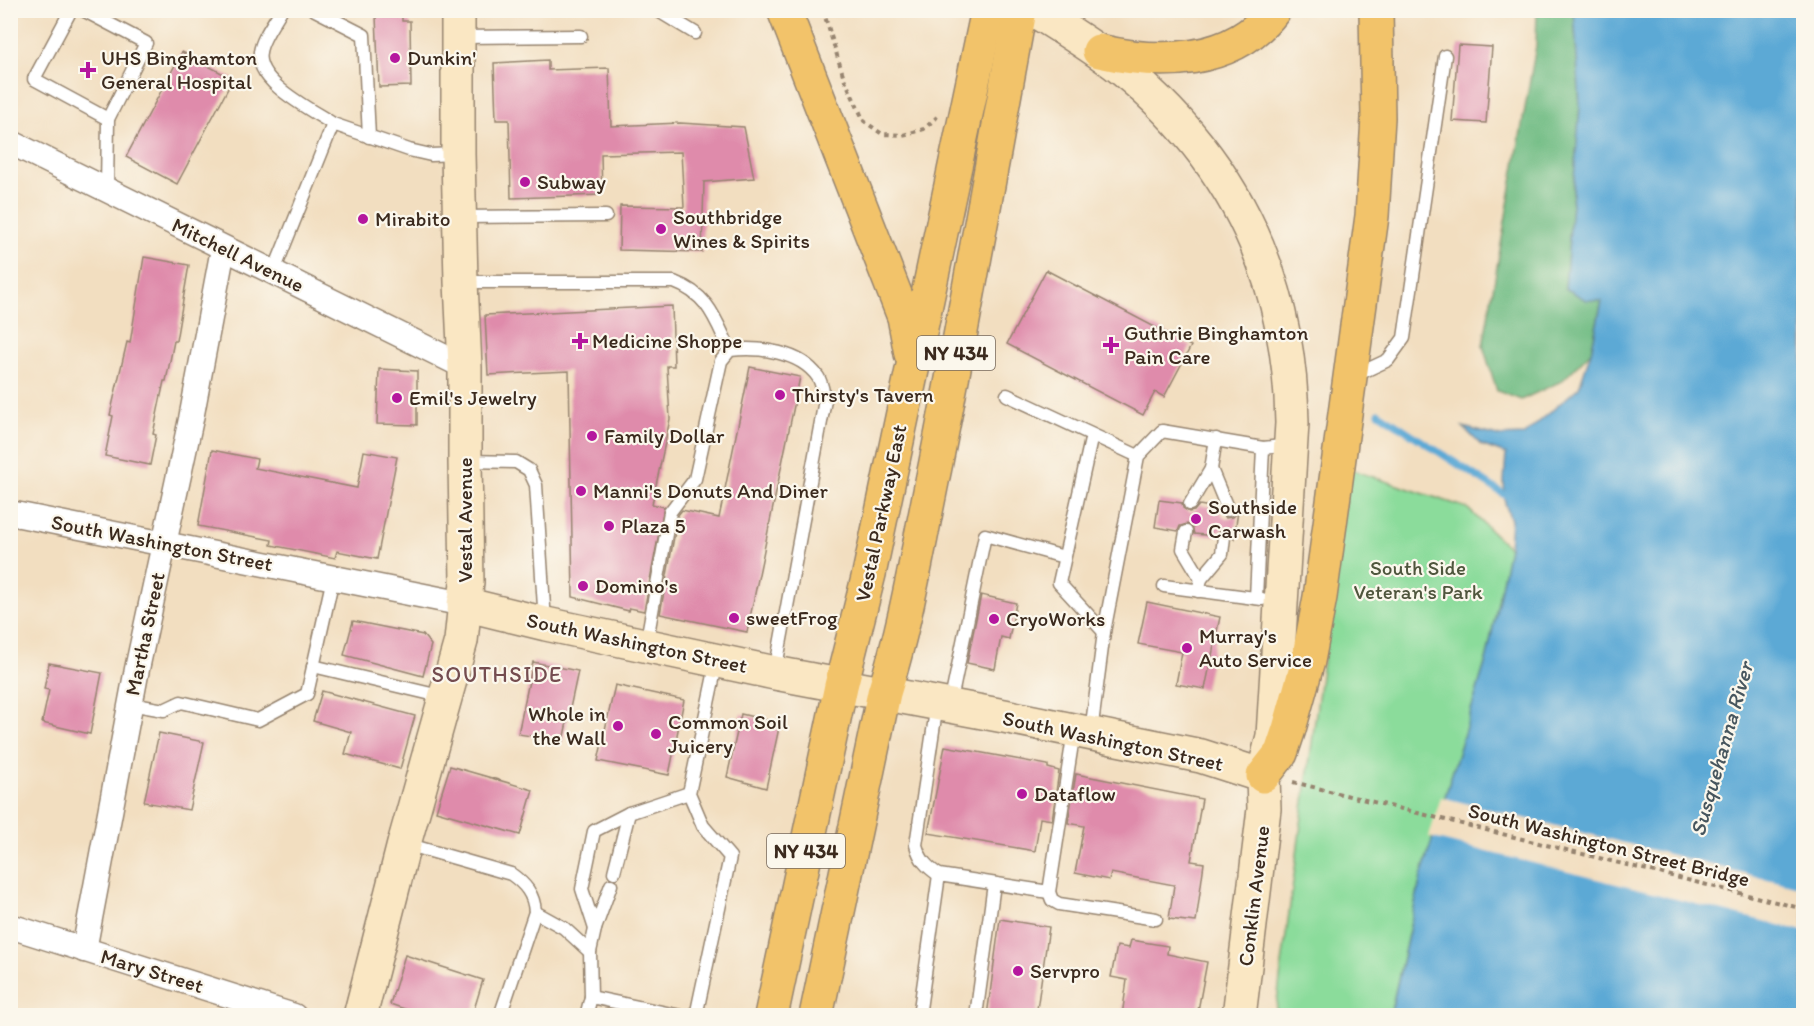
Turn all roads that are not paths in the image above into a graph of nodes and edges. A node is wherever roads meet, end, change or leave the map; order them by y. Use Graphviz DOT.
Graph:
graph roads {
  1 [pos="71,10"];
  2 [pos="82,10"];
  3 [pos="281,10"];
  4 [pos="315,10"];
  5 [pos="657,10"];
  6 [pos="784,10"];
  7 [pos="988,10"];
  8 [pos="1020,10"];
  9 [pos="1034,10"];
  10 [pos="1274,10"];
  11 [pos="1376,10"];
  12 [pos="458,24"];
  13 [pos="695,33"];
  14 [pos="581,36"];
  15 [pos="1099,51"];
  16 [pos="1445,56"];
  17 [pos="108,119"];
  18 [pos="333,124"];
  19 [pos="369,137"];
  20 [pos="10,142"];
  21 [pos="458,154"];
  22 [pos="107,190"];
  23 [pos="606,216"];
  24 [pos="460,217"];
  25 [pos="223,249"];
  26 [pos="274,271"];
  27 [pos="460,282"];
  28 [pos="730,350"];
  29 [pos="465,367"];
  30 [pos="912,375"];
  31 [pos="1350,378"];
  32 [pos="1006,395"];
  33 [pos="1092,435"];
  34 [pos="1216,439"];
  35 [pos="1277,447"];
  36 [pos="1138,456"];
  37 [pos="465,461"];
  38 [pos="1211,469"];
  39 [pos="1190,504"];
  40 [pos="1228,510"];
  41 [pos="10,513"];
  42 [pos="1186,532"];
  43 [pos="1224,537"];
  44 [pos="164,543"];
  45 [pos="1064,556"];
  46 [pos="333,578"];
  47 [pos="1200,585"];
  48 [pos="1164,586"];
  49 [pos="1268,601"];
  50 [pos="464,604"];
  51 [pos="546,624"];
  52 [pos="1104,632"];
  53 [pos="646,645"];
  54 [pos="717,660"];
  55 [pos="313,666"];
  56 [pos="775,673"];
  57 [pos="841,686"];
  58 [pos="884,693"];
  59 [pos="445,698"];
  60 [pos="130,704"];
  61 [pos="943,705"];
  62 [pos="1082,732"];
  63 [pos="1263,776"];
  64 [pos="689,793"];
  65 [pos="629,813"];
  66 [pos="404,843"];
  67 [pos="614,872"];
  68 [pos="939,875"];
  69 [pos="994,884"];
  70 [pos="611,885"];
  71 [pos="1049,892"];
  72 [pos="535,912"];
  73 [pos="1156,919"];
  74 [pos="10,926"];
  75 [pos="595,929"];
  76 [pos="84,950"];
  77 [pos="590,952"];
  78 [pos="591,997"];
  79 [pos="627,1010"];
  80 [pos="658,1013"];
  81 [pos="294,1016"];
  82 [pos="360,1016"];
  83 [pos="500,1016"];
  84 [pos="586,1016"];
  85 [pos="681,1016"];
  86 [pos="696,1016"];
  87 [pos="771,1016"];
  88 [pos="816,1016"];
  89 [pos="919,1016"];
  90 [pos="976,1016"];
  91 [pos="1239,1016"];
  1 -- 17 [label="lane"];
  2 -- 17 [label="lane"];
  3 -- 18 [label="lane"];
  4 -- 19 [label="lane"];
  5 -- 13 [label="lane"];
  6 -- 30 [label="main road"];
  7 -- 30 [label="main road, Vestal Parkway East / NY 434"];
  8 -- 58 [label="main road, Vestal Parkway East / NY 434"];
  9 -- 15 [label="street, Conklin Avenue"];
  10 -- 15 [label="main road"];
  11 -- 31 [label="main road"];
  12 -- 14 [label="lane"];
  12 -- 21 [label="street, Vestal Avenue"];
  15 -- 35 [label="street, Conklin Avenue"];
  16 -- 31 [label="lane"];
  17 -- 22 [label="lane"];
  18 -- 19 [label="lane"];
  18 -- 26 [label="lane"];
  19 -- 21 [label="lane"];
  20 -- 22 [label="street, Mitchell Avenue"];
  21 -- 24 [label="street, Vestal Avenue"];
  22 -- 25 [label="street, Mitchell Avenue"];
  23 -- 24 [label="lane"];
  24 -- 27 [label="street, Vestal Avenue"];
  25 -- 26 [label="street, Mitchell Avenue"];
  25 -- 44 [label="street, Martha Street"];
  26 -- 29 [label="street, Mitchell Avenue"];
  27 -- 28 [label="lane"];
  27 -- 29 [label="street, Vestal Avenue"];
  28 -- 53 [label="lane"];
  28 -- 56 [label="lane"];
  29 -- 37 [label="street, Vestal Avenue"];
  30 -- 57 [label="main road, Vestal Parkway East / NY 434"];
  31 -- 63 [label="main road"];
  32 -- 33 [label="lane"];
  33 -- 36 [label="lane"];
  33 -- 45 [label="lane"];
  34 -- 35 [label="lane"];
  34 -- 36 [label="lane"];
  34 -- 38 [label="lane"];
  35 -- 49 [label="street, Conklin Avenue"];
  36 -- 52 [label="lane"];
  37 -- 50 [label="street, Vestal Avenue"];
  37 -- 51 [label="lane"];
  38 -- 39 [label="lane"];
  38 -- 40 [label="lane"];
  41 -- 44 [label="street, South Washington Street"];
  42 -- 47 [label="lane"];
  43 -- 47 [label="lane"];
  44 -- 46 [label="street, South Washington Street"];
  44 -- 60 [label="street, Martha Street"];
  45 -- 52 [label="lane"];
  45 -- 61 [label="lane"];
  46 -- 50 [label="street, South Washington Street"];
  46 -- 55 [label="lane"];
  47 -- 48 [label="lane"];
  47 -- 49 [label="lane"];
  49 -- 63 [label="street, Conklin Avenue"];
  50 -- 51 [label="street, South Washington Street"];
  50 -- 59 [label="street, Vestal Avenue"];
  51 -- 53 [label="street, South Washington Street"];
  52 -- 62 [label="lane"];
  53 -- 54 [label="street, South Washington Street"];
  54 -- 56 [label="street, South Washington Street"];
  54 -- 64 [label="lane"];
  55 -- 59 [label="lane"];
  55 -- 60 [label="lane"];
  56 -- 57 [label="street, South Washington Street"];
  57 -- 58 [label="street, South Washington Street"];
  57 -- 87 [label="main road, Vestal Parkway East / NY 434"];
  58 -- 61 [label="street, South Washington Street"];
  58 -- 88 [label="main road, Vestal Parkway East / NY 434"];
  59 -- 66 [label="street, Vestal Avenue"];
  60 -- 76 [label="street, Martha Street"];
  61 -- 62 [label="street, South Washington Street"];
  61 -- 68 [label="lane"];
  62 -- 63 [label="street, South Washington Street"];
  62 -- 71 [label="lane"];
  63 -- 91 [label="street, Conklin Avenue"];
  64 -- 65 [label="lane"];
  64 -- 86 [label="lane"];
  65 -- 67 [label="lane"];
  65 -- 75 [label="lane"];
  66 -- 72 [label="lane"];
  66 -- 82 [label="street, Vestal Avenue"];
  68 -- 69 [label="lane"];
  68 -- 89 [label="lane"];
  69 -- 71 [label="lane"];
  69 -- 90 [label="lane"];
  70 -- 75 [label="lane"];
  71 -- 73 [label="lane"];
  72 -- 77 [label="lane"];
  72 -- 83 [label="lane"];
  74 -- 76 [label="street, Mary Street"];
  75 -- 77 [label="lane"];
  76 -- 81 [label="street, Mary Street"];
  77 -- 78 [label="lane"];
  78 -- 79 [label="lane"];
  78 -- 84 [label="lane"];
  79 -- 80 [label="lane"];
  80 -- 85 [label="lane"];
}
